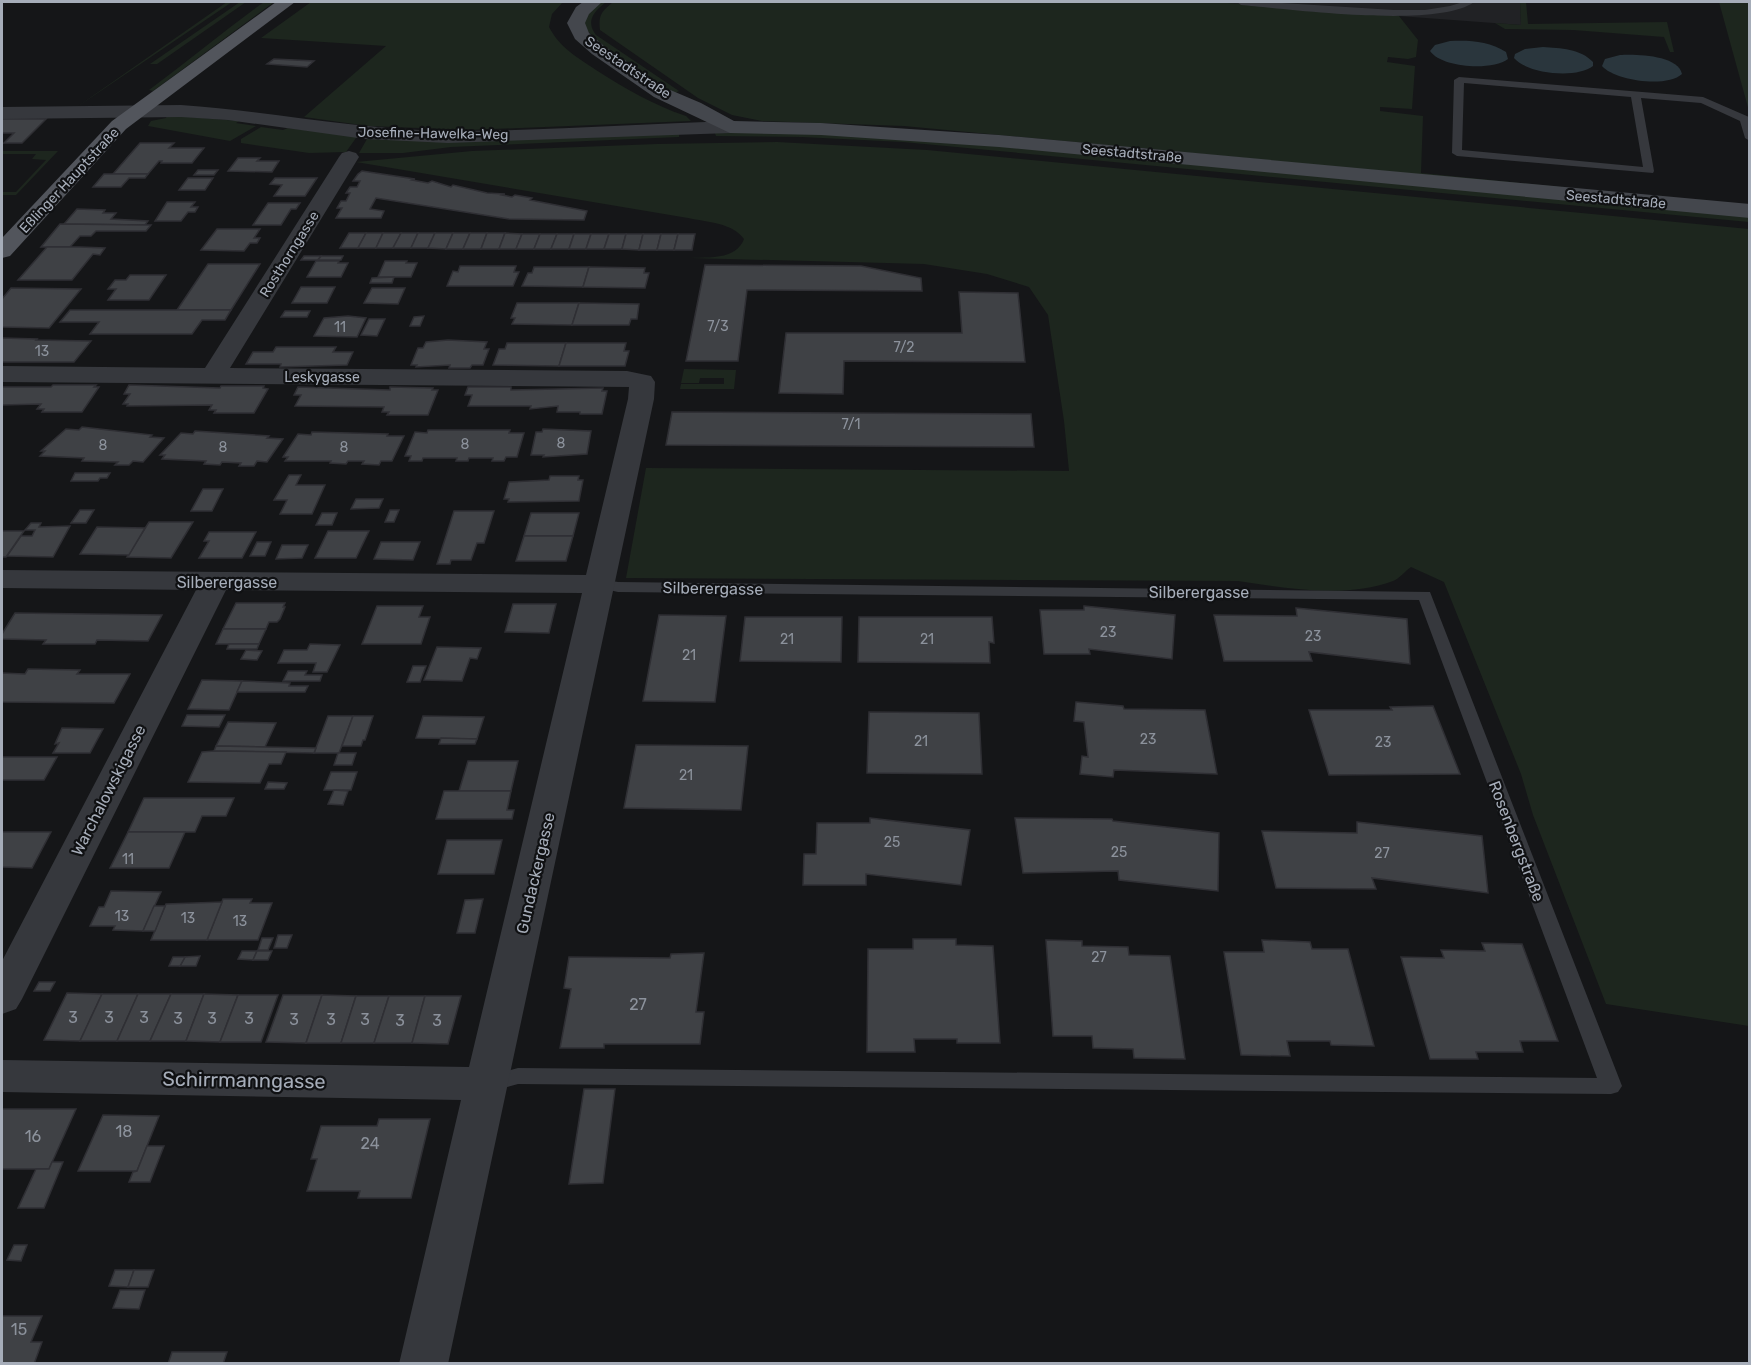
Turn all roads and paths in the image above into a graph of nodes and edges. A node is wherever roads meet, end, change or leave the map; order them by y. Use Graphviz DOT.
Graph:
graph roads {
  1 [pos="286,2"];
  2 [pos="593,2"];
  3 [pos="1241,2"];
  4 [pos="1470,2"];
  5 [pos="1636,95"];
  6 [pos="134,101"];
  7 [pos="108,112"];
  8 [pos="2,113"];
  9 [pos="1747,120"];
  10 [pos="730,127"];
  11 [pos="1749,138"];
  12 [pos="327,157"];
  13 [pos="1749,211"];
  14 [pos="2,232"];
  15 [pos="2,251"];
  16 [pos="2,374"];
  17 [pos="212,376"];
  18 [pos="642,382"];
  19 [pos="2,579"];
  20 [pos="215,582"];
  21 [pos="601,584"];
  22 [pos="1425,595"];
  23 [pos="2,999"];
  24 [pos="2,1076"];
  25 [pos="486,1084"];
  26 [pos="423,1364"];
  1 -- 6 [label="main road, Eßlinger Hauptstraße"];
  2 -- 10 [label="street, Seestadtstraße"];
  3 -- 4 [label="lane"];
  5 -- 5 [label="lane"];
  5 -- 9 [label="lane"];
  6 -- 7 [label="street, Josefine-Hawelka-Weg"];
  6 -- 10 [label="street, Josefine-Hawelka-Weg"];
  6 -- 15 [label="main road, Eßlinger Hauptstraße"];
  7 -- 8 [label="street, Josefine-Hawelka-Weg"];
  7 -- 14 [label="main road, Eßlinger Hauptstraße"];
  9 -- 11 [label="lane"];
  10 -- 13 [label="street, Seestadtstraße"];
  12 -- 17 [label="street, Rosthorngasse"];
  16 -- 17 [label="street, Leskygasse"];
  17 -- 18 [label="street, Leskygasse"];
  18 -- 21 [label="street, Gundackergasse"];
  19 -- 20 [label="street, Silberergasse"];
  20 -- 21 [label="street, Silberergasse"];
  20 -- 23 [label="street, Warchalowskigasse"];
  21 -- 22 [label="lane, Silberergasse"];
  21 -- 25 [label="street, Gundackergasse"];
  22 -- 25 [label="lane, Rosenbergstraße"];
  24 -- 25 [label="street, Schirrmanngasse"];
  25 -- 26 [label="street, Gundackergasse"];
}
